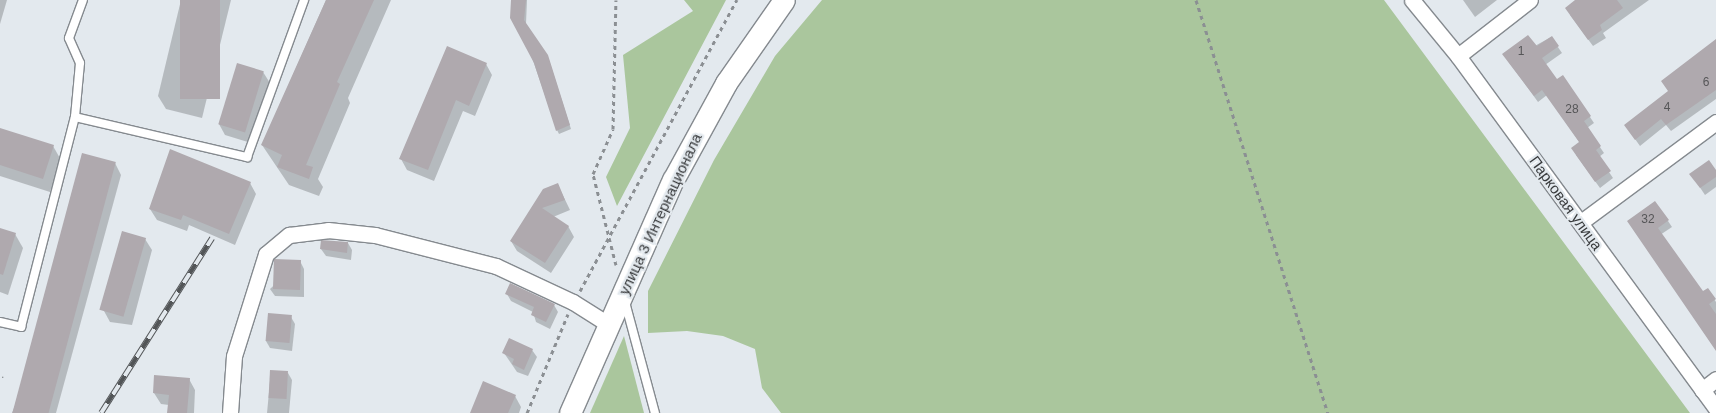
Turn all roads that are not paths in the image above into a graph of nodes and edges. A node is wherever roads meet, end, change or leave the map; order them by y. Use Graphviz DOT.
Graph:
graph roads {
  1 [pos="83,0"];
  2 [pos="304,0"];
  3 [pos="784,0"];
  4 [pos="1412,0"];
  5 [pos="1530,0"];
  6 [pos="1458,56"];
  7 [pos="75,117"];
  8 [pos="1716,122"];
  9 [pos="1581,222"];
  10 [pos="623,292"];
  11 [pos="0,322"];
  12 [pos="608,324"];
  13 [pos="1716,379"];
  14 [pos="1702,390"];
  15 [pos="1716,409"];
  16 [pos="230,413"];
  17 [pos="570,413"];
  18 [pos="655,413"];
  1 -- 7 [label="lane"];
  2 -- 7 [label="lane"];
  3 -- 10 [label="main road, улица 3 Интернационала"];
  4 -- 6 [label="street, Парковая улица"];
  5 -- 6 [label="street"];
  6 -- 9 [label="street, Парковая улица"];
  7 -- 11 [label="lane"];
  8 -- 9 [label="street"];
  9 -- 14 [label="street, Парковая улица"];
  10 -- 12 [label="main road, улица 3 Интернационала"];
  10 -- 18 [label="lane"];
  12 -- 16 [label="street"];
  12 -- 17 [label="main road, улица 3 Интернационала"];
  13 -- 14 [label="street"];
  14 -- 15 [label="street, Парковая улица"];
}
